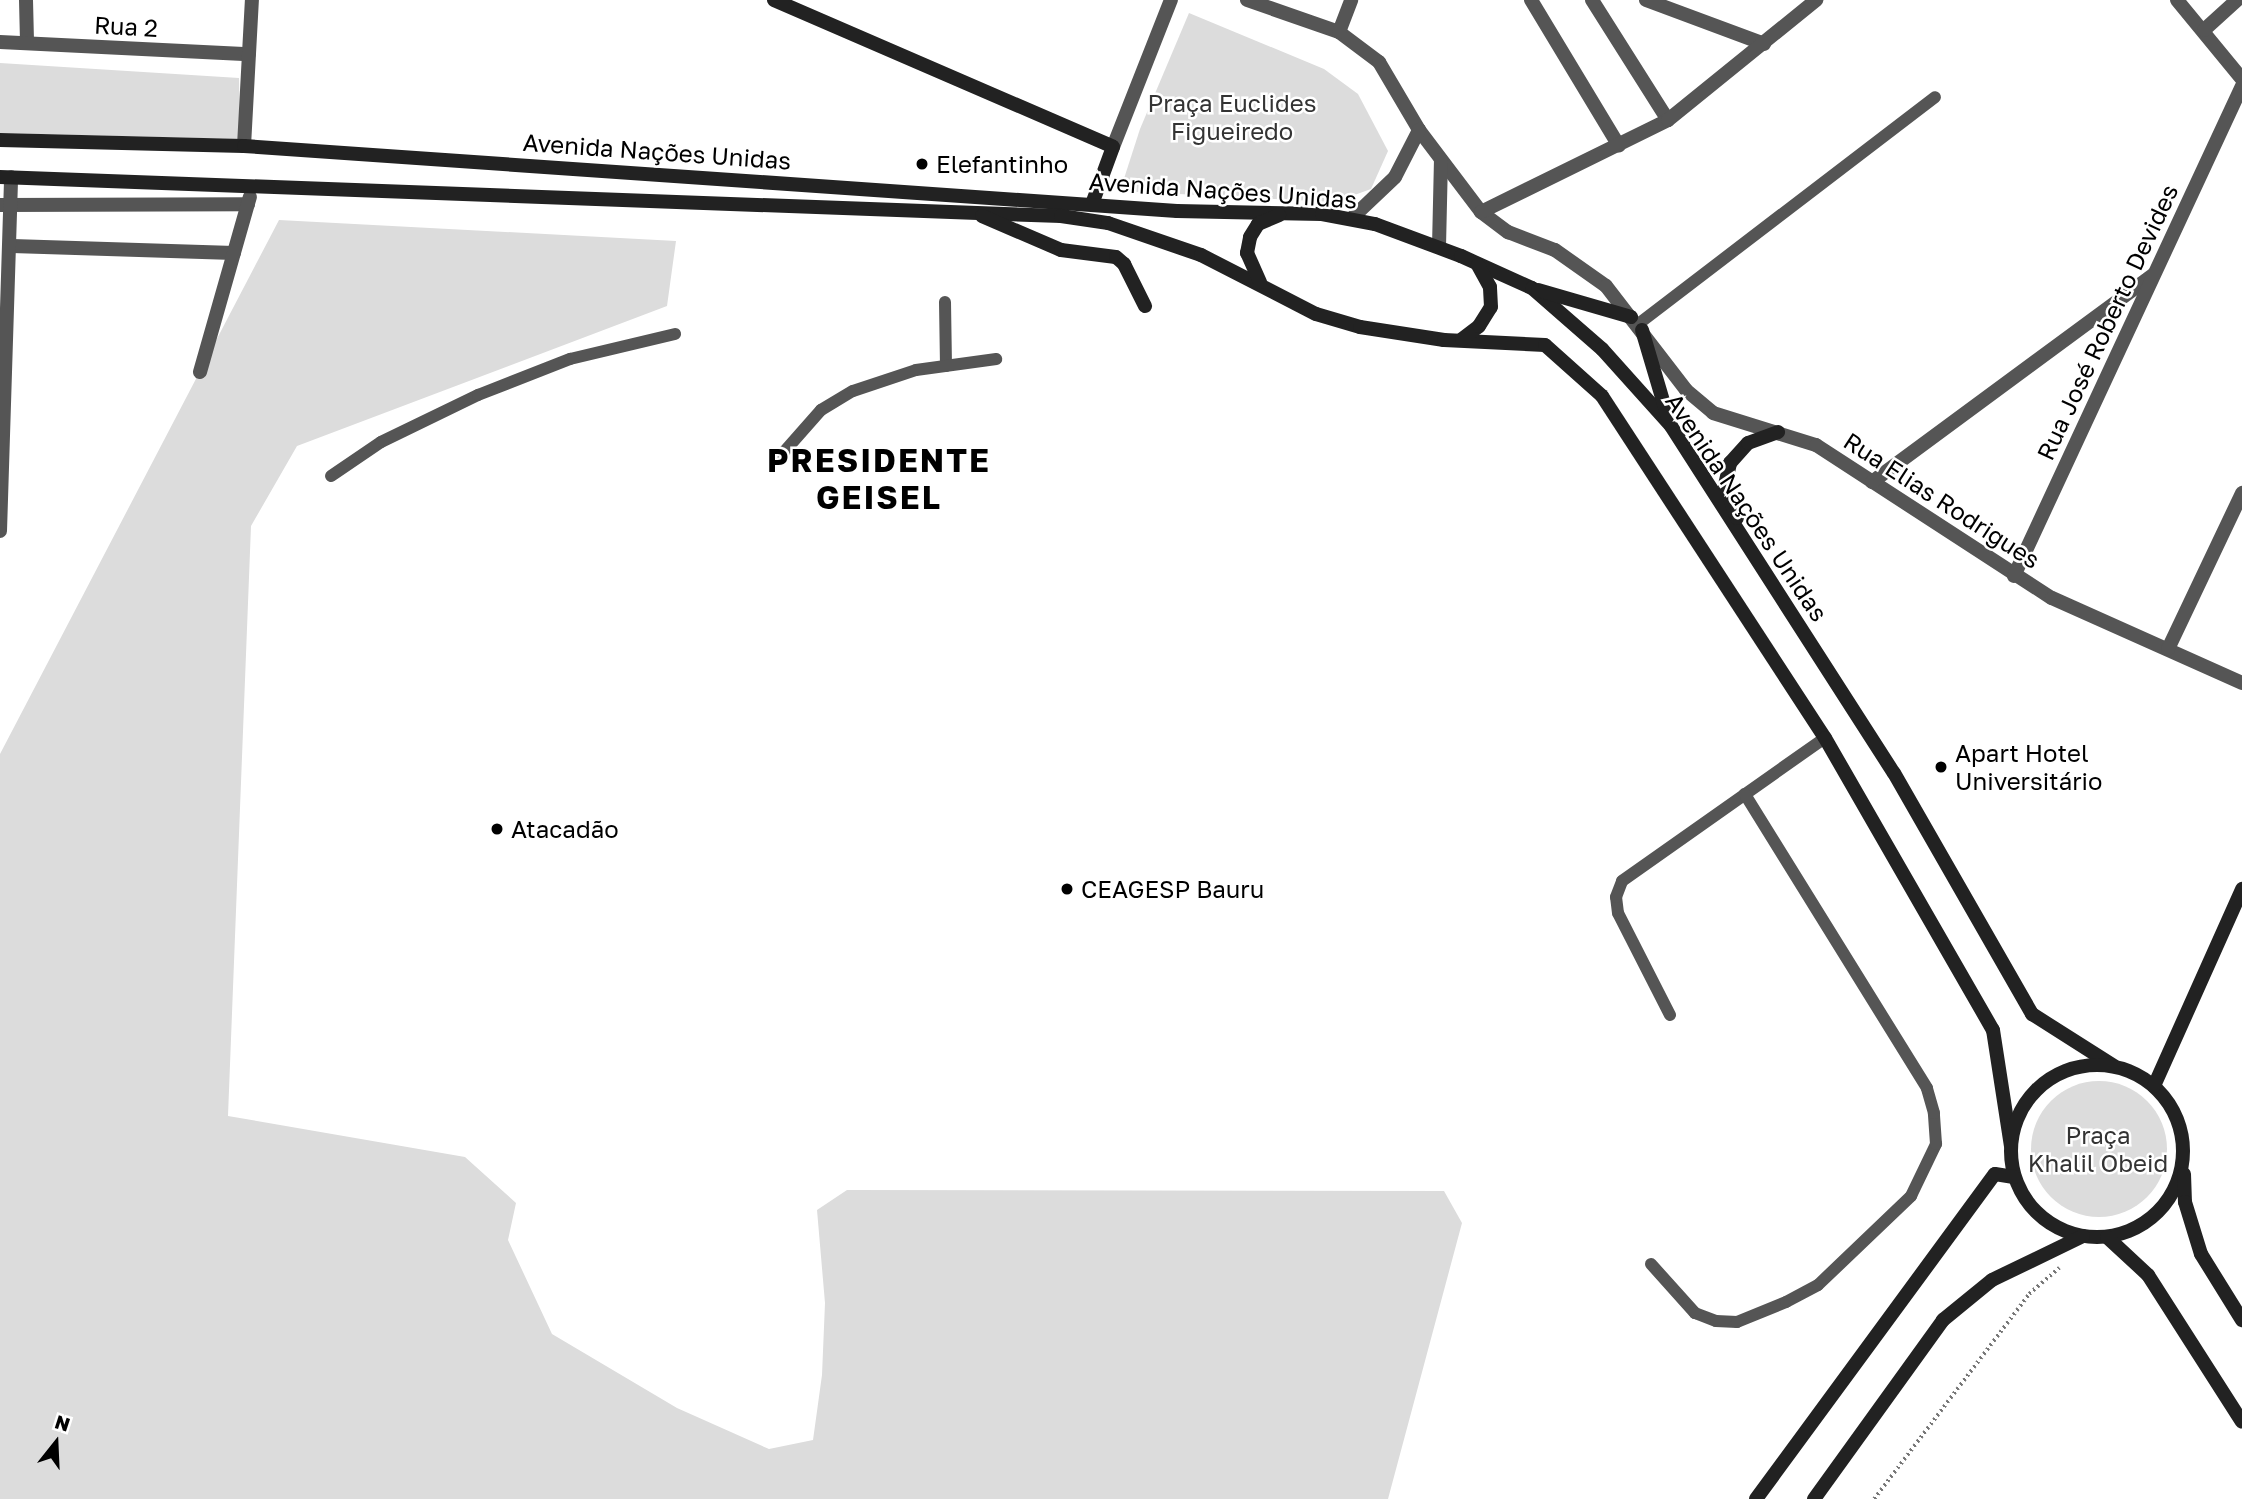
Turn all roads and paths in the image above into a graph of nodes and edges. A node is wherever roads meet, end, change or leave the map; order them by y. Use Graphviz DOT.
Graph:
graph roads {
  1 [pos="26,0"];
  2 [pos="252,0"];
  3 [pos="774,0"];
  4 [pos="1171,0"];
  5 [pos="1247,0"];
  6 [pos="1351,0"];
  7 [pos="1531,0"];
  8 [pos="1592,0"];
  9 [pos="1646,0"];
  10 [pos="1816,0"];
  11 [pos="2177,0"];
  12 [pos="2237,0"];
  13 [pos="2204,30"];
  14 [pos="1339,32"];
  15 [pos="0,42"];
  16 [pos="27,42"];
  17 [pos="1764,44"];
  18 [pos="249,54"];
  19 [pos="2242,79"];
  20 [pos="2242,86"];
  21 [pos="1935,97"];
  22 [pos="1668,120"];
  23 [pos="1419,130"];
  24 [pos="0,140"];
  25 [pos="244,145"];
  26 [pos="1619,146"];
  27 [pos="1113,147"];
  28 [pos="1441,160"];
  29 [pos="6,177"];
  30 [pos="253,185"];
  31 [pos="248,204"];
  32 [pos="1092,204"];
  33 [pos="6,205"];
  34 [pos="1481,212"];
  35 [pos="974,213"];
  36 [pos="1321,214"];
  37 [pos="1352,218"];
  38 [pos="12,246"];
  39 [pos="1439,247"];
  40 [pos="234,253"];
  41 [pos="1478,265"];
  42 [pos="2155,273"];
  43 [pos="1260,282"];
  44 [pos="1532,288"];
  45 [pos="945,302"];
  46 [pos="1145,306"];
  47 [pos="1637,324"];
  48 [pos="675,334"];
  49 [pos="1462,339"];
  50 [pos="996,359"];
  51 [pos="946,366"];
  52 [pos="200,372"];
  53 [pos="1671,425"];
  54 [pos="1778,432"];
  55 [pos="776,461"];
  56 [pos="331,476"];
  57 [pos="1872,482"];
  58 [pos="2242,493"];
  59 [pos="0,531"];
  60 [pos="1746,542"];
  61 [pos="2014,576"];
  62 [pos="2168,649"];
  63 [pos="2242,683"];
  64 [pos="1825,738"];
  65 [pos="1745,794"];
  66 [pos="2242,889"];
  67 [pos="2238,909"];
  68 [pos="1670,1015"];
  69 [pos="2114,1066"];
  70 [pos="2154,1086"];
  71 [pos="2011,1146"];
  72 [pos="2184,1160"];
  73 [pos="2014,1177"];
  74 [pos="2083,1236"];
  75 [pos="2107,1237"];
  76 [pos="2067,1261"];
  77 [pos="1651,1264"];
  78 [pos="2242,1320"];
  79 [pos="2242,1422"];
  80 [pos="1756,1499"];
  81 [pos="1814,1499"];
  82 [pos="1874,1499"];
  1 -- 16 [label="street"];
  2 -- 18 [label="street"];
  3 -- 27 [label="main road"];
  4 -- 27 [label="street"];
  5 -- 14 [label="street, Rua Elias Rodrigues"];
  6 -- 14 [label="street"];
  7 -- 26 [label="street"];
  8 -- 22 [label="street"];
  9 -- 17 [label="street"];
  10 -- 17 [label="street"];
  11 -- 13 [label="street"];
  12 -- 13 [label="street"];
  13 -- 19 [label="street"];
  14 -- 23 [label="street, Rua Elias Rodrigues"];
  15 -- 16 [label="street, Rua 2"];
  16 -- 18 [label="street, Rua 2"];
  17 -- 22 [label="street"];
  18 -- 25 [label="street"];
  20 -- 42 [label="street, Rua José Roberto Devides"];
  21 -- 47 [label="lane"];
  22 -- 26 [label="street"];
  23 -- 28 [label="street, Rua Elias Rodrigues"];
  23 -- 37 [label="street"];
  24 -- 25 [label="main road, Avenida Nações Unidas"];
  25 -- 32 [label="main road, Avenida Nações Unidas"];
  26 -- 34 [label="street"];
  27 -- 32 [label="main road"];
  28 -- 34 [label="street, Rua Elias Rodrigues"];
  28 -- 39 [label="street"];
  29 -- 30 [label="main road, Avenida Nações Unidas"];
  29 -- 33 [label="street"];
  30 -- 31 [label="street"];
  30 -- 35 [label="main road, Avenida Nações Unidas"];
  31 -- 33 [label="street"];
  31 -- 40 [label="street"];
  32 -- 36 [label="main road, Avenida Nações Unidas"];
  33 -- 38 [label="street"];
  34 -- 47 [label="street, Rua Elias Rodrigues"];
  35 -- 43 [label="main road, Avenida Nações Unidas"];
  35 -- 46 [label="main road"];
  36 -- 37 [label="main road, Avenida Nações Unidas"];
  36 -- 43 [label="main road"];
  37 -- 39 [label="main road, Avenida Nações Unidas"];
  38 -- 40 [label="street"];
  38 -- 59 [label="street"];
  39 -- 41 [label="main road, Avenida Nações Unidas"];
  40 -- 52 [label="street"];
  41 -- 44 [label="main road, Avenida Nações Unidas"];
  41 -- 49 [label="main road"];
  42 -- 57 [label="street"];
  42 -- 61 [label="street, Rua José Roberto Devides"];
  43 -- 49 [label="main road, Avenida Nações Unidas"];
  44 -- 47 [label="main road"];
  44 -- 53 [label="main road, Avenida Nações Unidas"];
  45 -- 51 [label="lane"];
  47 -- 53 [label="main road"];
  47 -- 54 [label="street, Rua Elias Rodrigues"];
  48 -- 56 [label="lane"];
  49 -- 64 [label="main road, Avenida Nações Unidas"];
  50 -- 51 [label="lane"];
  51 -- 55 [label="lane"];
  53 -- 60 [label="main road, Avenida Nações Unidas"];
  54 -- 57 [label="street, Rua Elias Rodrigues"];
  54 -- 60 [label="main road"];
  57 -- 61 [label="street, Rua Elias Rodrigues"];
  58 -- 62 [label="street"];
  60 -- 69 [label="main road, Avenida Nações Unidas"];
  61 -- 62 [label="street, Rua Elias Rodrigues"];
  62 -- 63 [label="street, Rua Elias Rodrigues"];
  64 -- 65 [label="lane"];
  64 -- 71 [label="main road, Avenida Nações Unidas"];
  65 -- 68 [label="lane"];
  65 -- 77 [label="lane"];
  66 -- 67 [label="main road"];
  67 -- 70 [label="main road"];
  69 -- 70 [label="main road, Avenida Nações Unidas"];
  69 -- 71 [label="main road, Avenida Nações Unidas"];
  70 -- 72 [label="main road, Avenida Nações Unidas"];
  71 -- 73 [label="main road, Avenida Nações Unidas"];
  72 -- 75 [label="main road, Avenida Nações Unidas"];
  72 -- 78 [label="main road, Avenida Nações Unidas"];
  73 -- 74 [label="main road, Avenida Nações Unidas"];
  73 -- 80 [label="main road"];
  74 -- 75 [label="main road, Avenida Nações Unidas"];
  74 -- 81 [label="main road"];
  75 -- 79 [label="main road"];
  76 -- 82 [label="path"];
}
